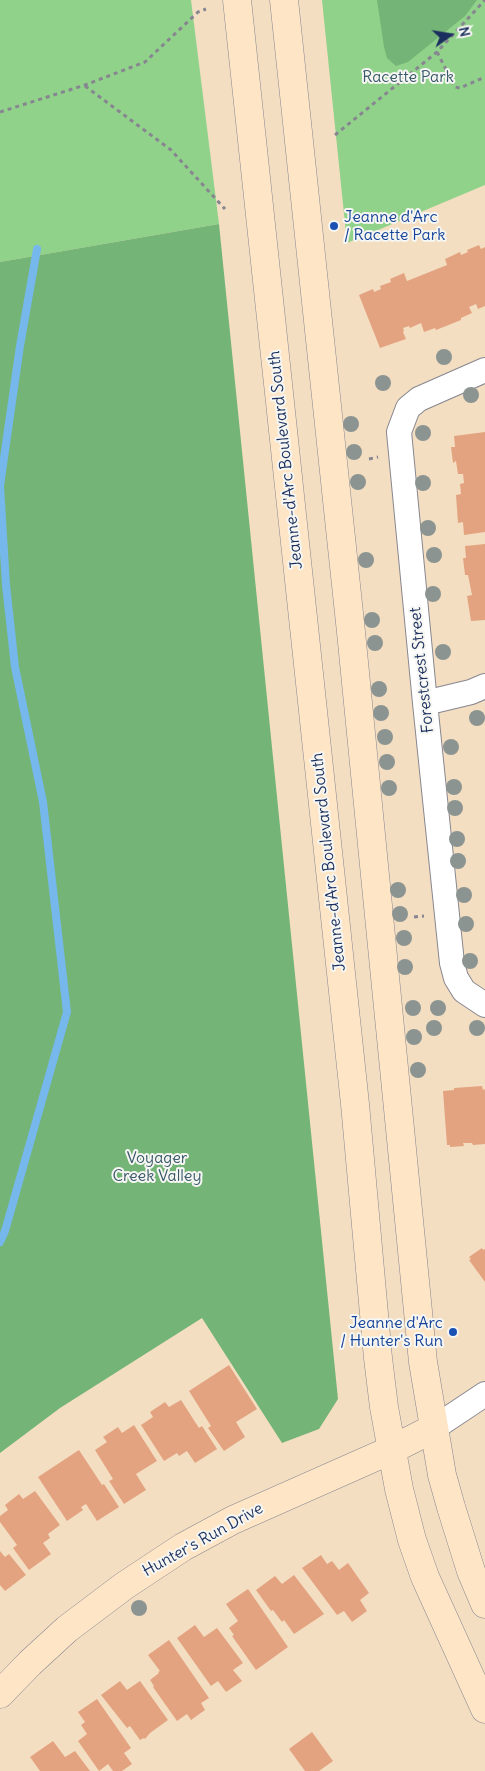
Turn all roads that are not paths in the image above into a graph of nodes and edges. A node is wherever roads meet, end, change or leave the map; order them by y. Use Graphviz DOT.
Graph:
graph roads {
  1 [pos="237,0"];
  2 [pos="284,0"];
  3 [pos="485,370"];
  4 [pos="485,686"];
  5 [pos="425,703"];
  6 [pos="485,1005"];
  7 [pos="485,1394"];
  8 [pos="434,1428"];
  9 [pos="391,1450"];
  10 [pos="485,1604"];
  11 [pos="0,1694"];
  12 [pos="485,1708"];
  1 -- 9 [label="main road, Jeanne-d'Arc Boulevard South"];
  2 -- 8 [label="main road"];
  3 -- 5 [label="street, Forestcrest Street"];
  4 -- 5 [label="street"];
  5 -- 6 [label="street, Forestcrest Street"];
  7 -- 8 [label="street"];
  8 -- 9 [label="main road, Hunter's Run Drive"];
  8 -- 10 [label="main road"];
  9 -- 11 [label="main road, Hunter's Run Drive"];
  9 -- 12 [label="main road, Jeanne-d'Arc Boulevard South"];
}
